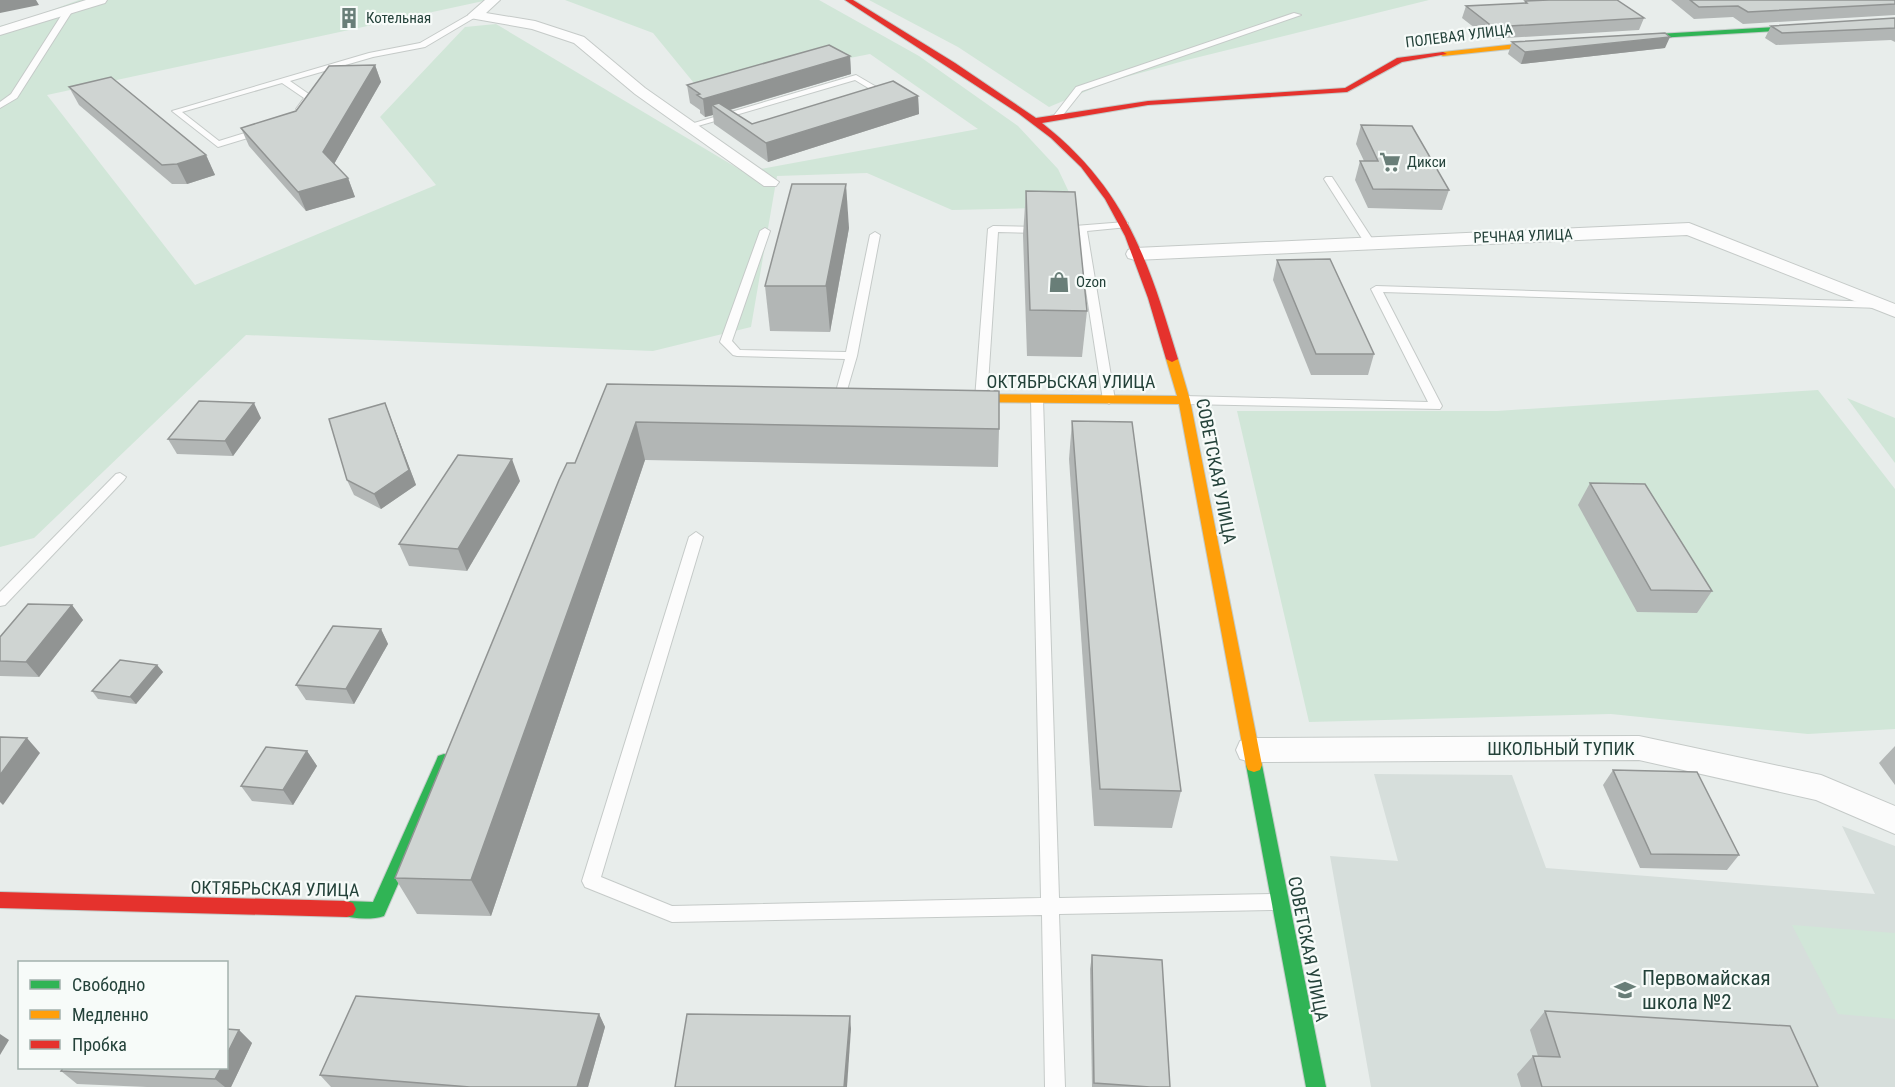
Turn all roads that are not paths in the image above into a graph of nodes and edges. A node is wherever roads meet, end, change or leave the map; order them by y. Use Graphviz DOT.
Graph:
graph roads {
  1 [pos="100,0"];
  2 [pos="493,0"];
  3 [pos="848,0"];
  4 [pos="69,10"];
  5 [pos="475,15"];
  6 [pos="1297,15"];
  7 [pos="1895,22"];
  8 [pos="2,28"];
  9 [pos="1613,38"];
  10 [pos="1567,41"];
  11 [pos="283,80"];
  12 [pos="878,100"];
  13 [pos="0,106"];
  14 [pos="296,114"];
  15 [pos="1056,118"];
  16 [pos="1036,122"];
  17 [pos="688,126"];
  18 [pos="269,128"];
  19 [pos="1329,179"];
  20 [pos="770,182"];
  21 [pos="1125,225"];
  22 [pos="1082,230"];
  23 [pos="765,231"];
  24 [pos="875,235"];
  25 [pos="1370,243"];
  26 [pos="1136,254"];
  27 [pos="1888,308"];
  28 [pos="851,356"];
  29 [pos="841,395"];
  30 [pos="946,398"];
  31 [pos="981,399"];
  32 [pos="1037,399"];
  33 [pos="1109,400"];
  34 [pos="1184,400"];
  35 [pos="120,477"];
  36 [pos="696,537"];
  37 [pos="0,601"];
  38 [pos="451,748"];
  39 [pos="1251,750"];
  40 [pos="1895,820"];
  41 [pos="0,900"];
  42 [pos="1280,902"];
  43 [pos="1049,905"];
  44 [pos="1055,1087"];
  45 [pos="1316,1087"];
  1 -- 4 [label="street"];
  2 -- 5 [label="street"];
  3 -- 16 [label="street, СОВЕТСКАЯ УЛИЦА"];
  4 -- 8 [label="street"];
  4 -- 13 [label="lane"];
  5 -- 11 [label="lane"];
  5 -- 17 [label="street"];
  6 -- 15 [label="lane"];
  7 -- 9 [label="street"];
  10 -- 15 [label="street, ПОЛЕВАЯ УЛИЦА"];
  11 -- 14 [label="lane"];
  11 -- 18 [label="lane"];
  12 -- 17 [label="lane"];
  15 -- 16 [label="street, ПОЛЕВАЯ УЛИЦА"];
  16 -- 21 [label="street, СОВЕТСКАЯ УЛИЦА"];
  17 -- 20 [label="street"];
  19 -- 25 [label="lane"];
  21 -- 22 [label="lane"];
  21 -- 26 [label="street, СОВЕТСКАЯ УЛИЦА"];
  22 -- 31 [label="lane"];
  22 -- 33 [label="lane"];
  23 -- 28 [label="lane"];
  24 -- 28 [label="lane"];
  25 -- 26 [label="street, РЕЧНАЯ УЛИЦА"];
  25 -- 27 [label="street, РЕЧНАЯ УЛИЦА"];
  26 -- 34 [label="street, СОВЕТСКАЯ УЛИЦА"];
  27 -- 34 [label="lane"];
  28 -- 29 [label="lane"];
  30 -- 31 [label="street, ОКТЯБРЬСКАЯ УЛИЦА"];
  31 -- 32 [label="street, ОКТЯБРЬСКАЯ УЛИЦА"];
  32 -- 33 [label="street, ОКТЯБРЬСКАЯ УЛИЦА"];
  32 -- 43 [label="lane"];
  33 -- 34 [label="street, ОКТЯБРЬСКАЯ УЛИЦА"];
  34 -- 39 [label="street, СОВЕТСКАЯ УЛИЦА"];
  35 -- 37 [label="lane"];
  36 -- 43 [label="lane"];
  38 -- 41 [label="street, ОКТЯБРЬСКАЯ УЛИЦА"];
  39 -- 40 [label="street, ШКОЛЬНЫЙ ТУПИК"];
  39 -- 42 [label="street, СОВЕТСКАЯ УЛИЦА"];
  42 -- 43 [label="lane"];
  42 -- 45 [label="street, СОВЕТСКАЯ УЛИЦА"];
  43 -- 44 [label="lane"];
}
